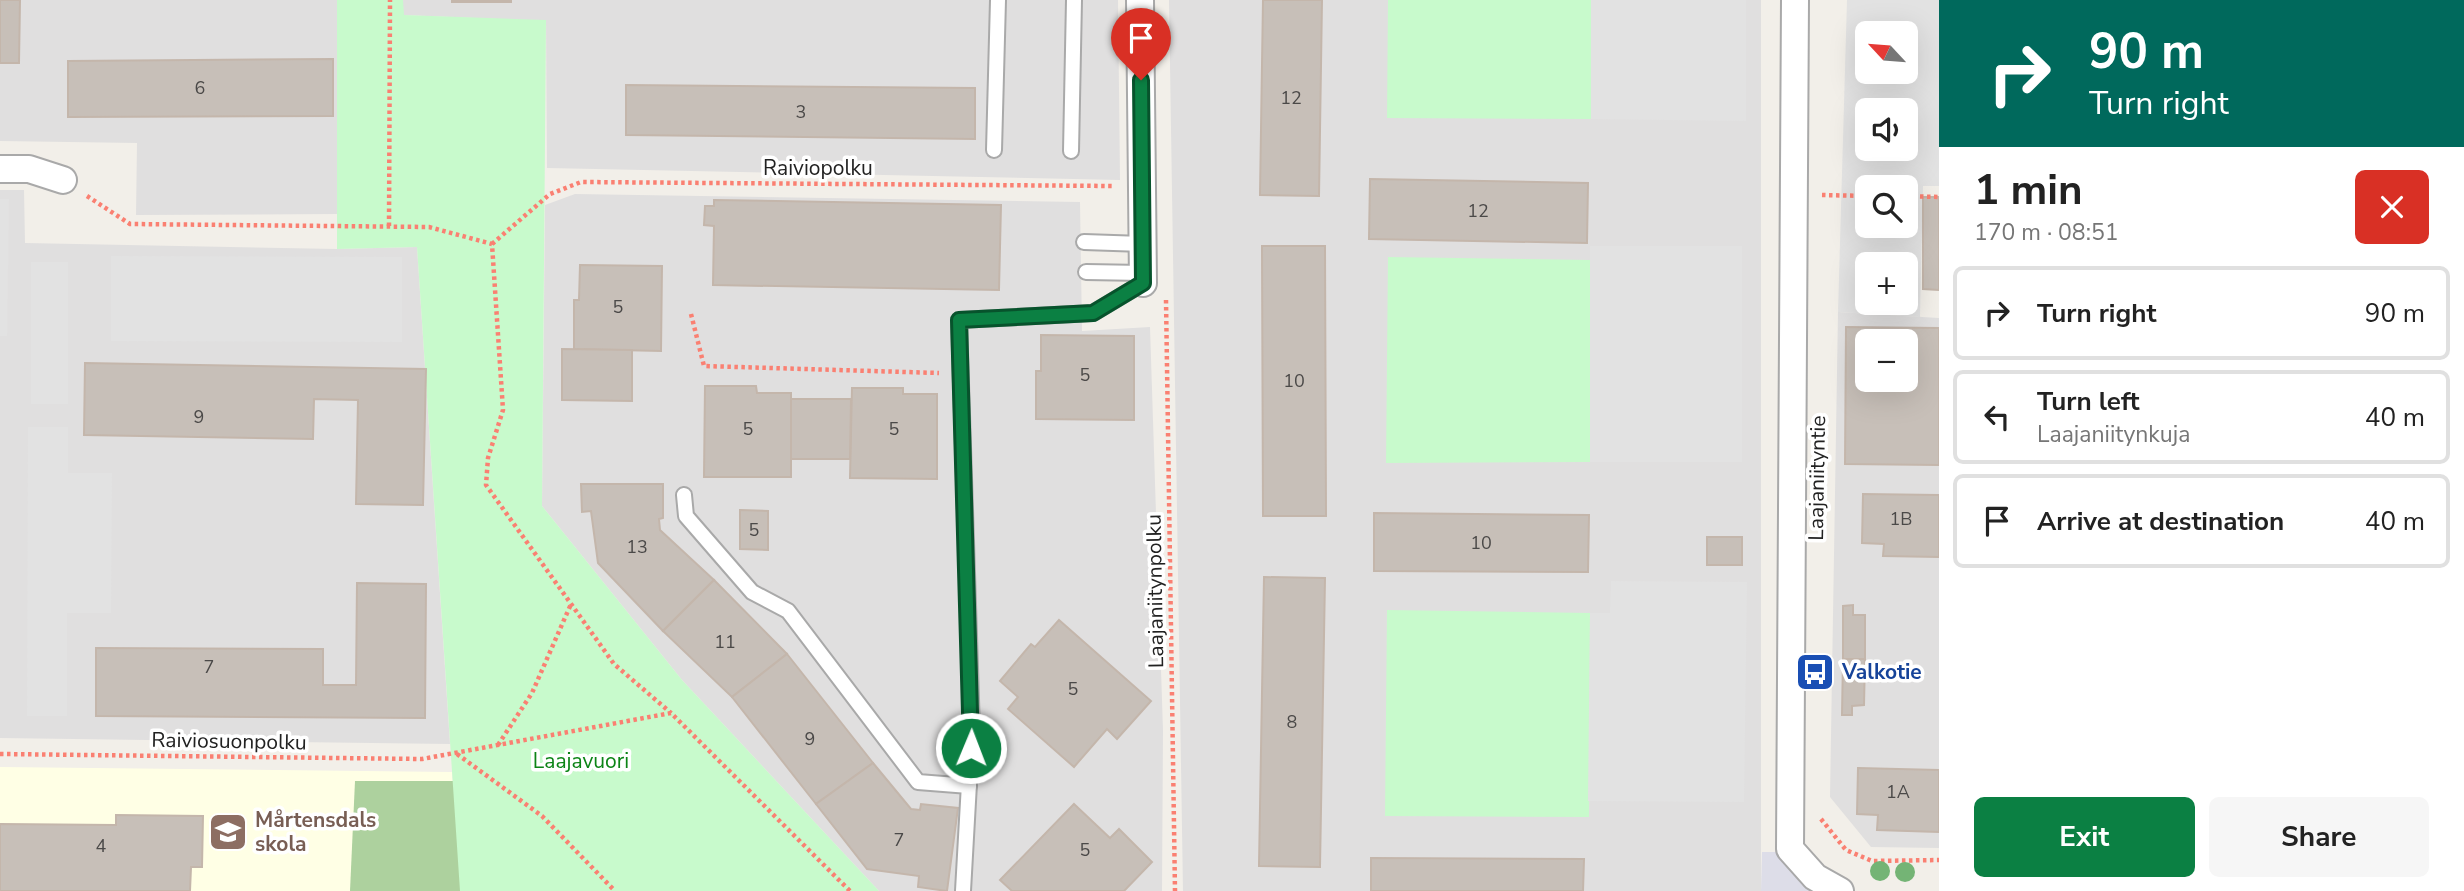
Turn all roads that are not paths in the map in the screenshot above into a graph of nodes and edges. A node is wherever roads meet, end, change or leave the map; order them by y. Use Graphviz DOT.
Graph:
graph roads {
  1 [pos="998,0"];
  2 [pos="1074,0"];
  3 [pos="1140,0"];
  4 [pos="1795,0"];
  5 [pos="994,150"];
  6 [pos="1071,151"];
  7 [pos="0,169"];
  8 [pos="63,180"];
  9 [pos="1084,242"];
  10 [pos="1143,244"];
  11 [pos="1086,272"];
  12 [pos="1151,282"];
  13 [pos="684,495"];
  14 [pos="969,786"];
  15 [pos="963,891"];
  16 [pos="1840,891"];
  1 -- 5 [label="lane"];
  2 -- 6 [label="lane"];
  3 -- 10 [label="street"];
  4 -- 16 [label="street, Laajaniityntie"];
  7 -- 8 [label="street"];
  9 -- 10 [label="lane"];
  10 -- 12 [label="street"];
  11 -- 12 [label="lane"];
  12 -- 14 [label="lane"];
  13 -- 14 [label="lane"];
  14 -- 15 [label="lane"];
}
